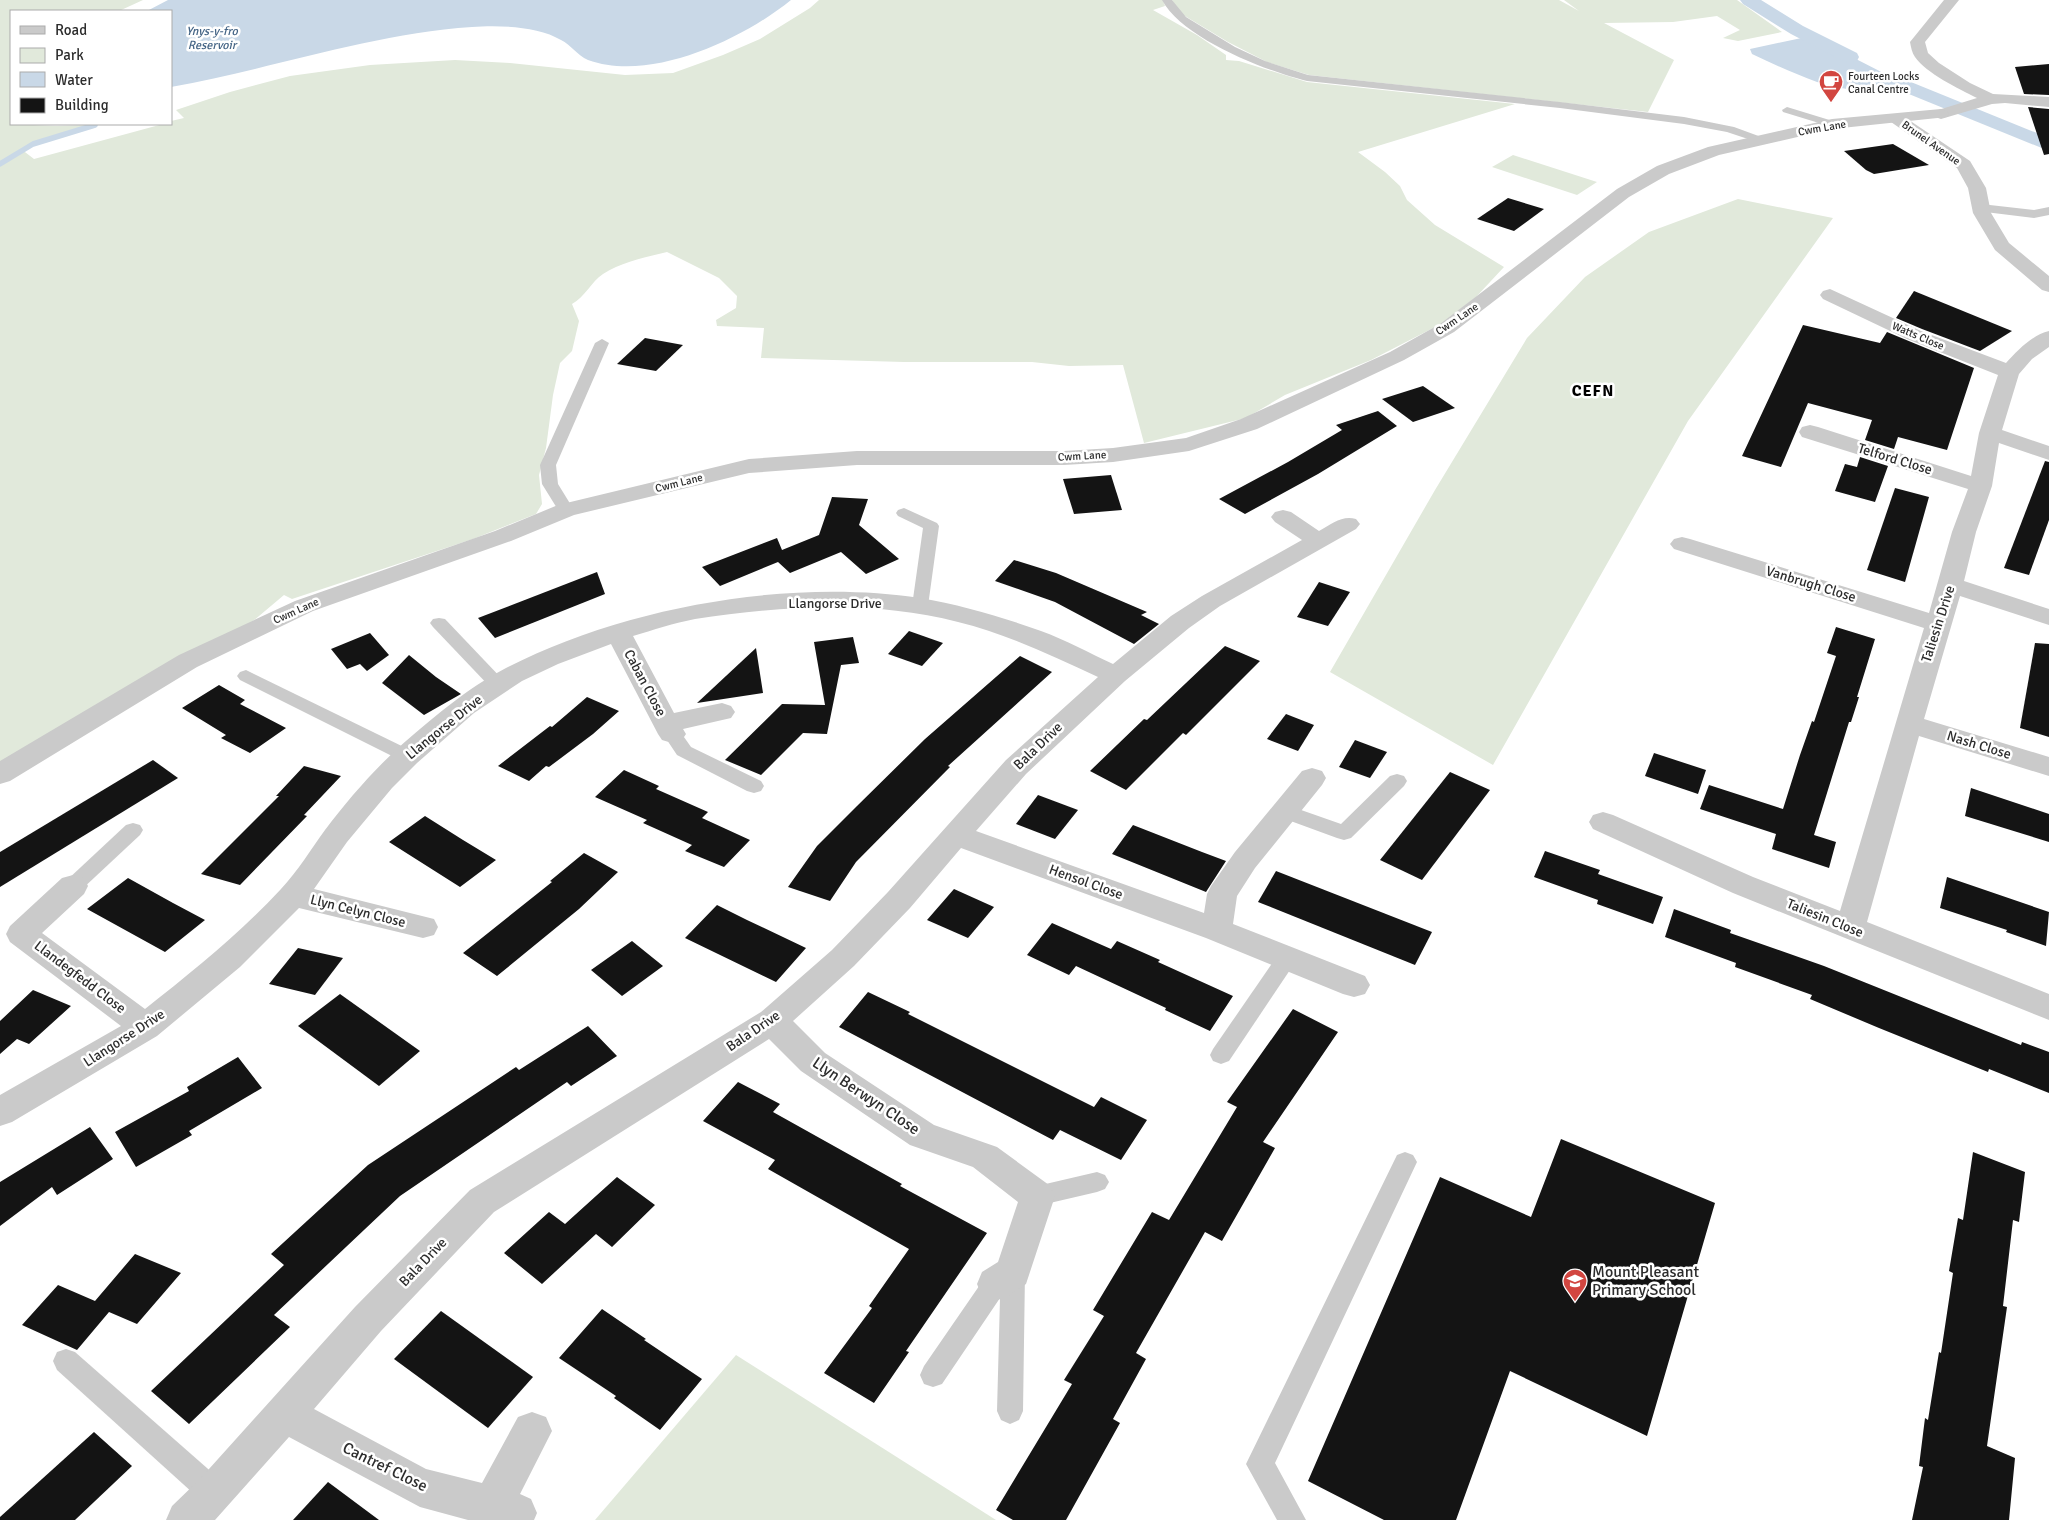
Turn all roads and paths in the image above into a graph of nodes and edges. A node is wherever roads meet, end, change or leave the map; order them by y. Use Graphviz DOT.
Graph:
graph roads {
  1 [pos="1167,0"];
  2 [pos="1952,0"];
  3 [pos="1158,8"];
  4 [pos="1176,14"];
  5 [pos="1991,99"];
  6 [pos="2049,102"];
  7 [pos="1787,110"];
  8 [pos="1898,119"];
  9 [pos="1832,124"];
  10 [pos="1760,140"];
  11 [pos="1981,208"];
  12 [pos="2049,212"];
  13 [pos="2049,286"];
  14 [pos="1830,295"];
  15 [pos="2049,337"];
  16 [pos="602,342"];
  17 [pos="2009,372"];
  18 [pos="1810,432"];
  19 [pos="1990,433"];
  20 [pos="2049,453"];
  21 [pos="1981,486"];
  22 [pos="566,510"];
  23 [pos="904,513"];
  24 [pos="1283,517"];
  25 [pos="1348,524"];
  26 [pos="1319,541"];
  27 [pos="1682,544"];
  28 [pos="1952,585"];
  29 [pos="920,606"];
  30 [pos="2049,618"];
  31 [pos="439,622"];
  32 [pos="1940,624"];
  33 [pos="618,632"];
  34 [pos="1116,675"];
  35 [pos="246,676"];
  36 [pos="498,685"];
  37 [pos="722,712"];
  38 [pos="1909,724"];
  39 [pos="669,728"];
  40 [pos="407,756"];
  41 [pos="2049,767"];
  42 [pos="0,774"];
  43 [pos="1312,778"];
  44 [pos="1397,781"];
  45 [pos="754,786"];
  46 [pos="1284,811"];
  47 [pos="1604,822"];
  48 [pos="133,830"];
  49 [pos="955,834"];
  50 [pos="73,886"];
  51 [pos="293,895"];
  52 [pos="423,927"];
  53 [pos="1850,928"];
  54 [pos="1217,930"];
  55 [pos="1287,958"];
  56 [pos="1354,985"];
  57 [pos="2049,1007"];
  58 [pos="772,1021"];
  59 [pos="146,1027"];
  60 [pos="1221,1055"];
  61 [pos="0,1112"];
  62 [pos="1405,1162"];
  63 [pos="1097,1182"];
  64 [pos="1037,1196"];
  65 [pos="1004,1278"];
  66 [pos="66,1361"];
  67 [pos="933,1375"];
  68 [pos="1010,1411"];
  69 [pos="284,1414"];
  70 [pos="532,1431"];
  71 [pos="214,1492"];
  72 [pos="186,1520"];
  73 [pos="1292,1520"];
  1 -- 4 [label="lane"];
  2 -- 5 [label="street"];
  3 -- 4 [label="lane"];
  4 -- 10 [label="lane"];
  5 -- 6 [label="street"];
  5 -- 8 [label="street, Cwm Lane"];
  7 -- 9 [label="lane"];
  8 -- 9 [label="street, Cwm Lane"];
  8 -- 11 [label="street, Brunel Avenue"];
  9 -- 10 [label="street, Cwm Lane"];
  10 -- 22 [label="street, Cwm Lane"];
  11 -- 12 [label="lane"];
  11 -- 13 [label="street, Brunel Avenue"];
  14 -- 17 [label="street, Watts Close"];
  15 -- 17 [label="street, Taliesin Drive"];
  16 -- 22 [label="lane"];
  17 -- 19 [label="street, Taliesin Drive"];
  18 -- 21 [label="street, Telford Close"];
  19 -- 20 [label="street"];
  19 -- 21 [label="street, Taliesin Drive"];
  21 -- 28 [label="street, Taliesin Drive"];
  22 -- 42 [label="street, Cwm Lane"];
  23 -- 29 [label="lane"];
  24 -- 26 [label="street"];
  25 -- 26 [label="street, Bala Drive"];
  26 -- 34 [label="street, Bala Drive"];
  27 -- 32 [label="street, Vanbrugh Close"];
  28 -- 30 [label="street"];
  28 -- 32 [label="street, Taliesin Drive"];
  29 -- 33 [label="street, Llangorse Drive"];
  29 -- 34 [label="street, Llangorse Drive"];
  31 -- 36 [label="lane"];
  32 -- 38 [label="street, Taliesin Drive"];
  33 -- 36 [label="street, Llangorse Drive"];
  33 -- 39 [label="street, Caban Close"];
  34 -- 49 [label="street, Bala Drive"];
  35 -- 40 [label="lane"];
  36 -- 40 [label="street, Llangorse Drive"];
  37 -- 39 [label="street"];
  38 -- 41 [label="street, Nash Close"];
  38 -- 53 [label="street, Taliesin Drive"];
  39 -- 45 [label="lane"];
  40 -- 51 [label="street, Llangorse Drive"];
  43 -- 46 [label="street"];
  44 -- 46 [label="lane"];
  46 -- 54 [label="street"];
  47 -- 53 [label="street, Taliesin Close"];
  48 -- 50 [label="lane"];
  49 -- 54 [label="street, Hensol Close"];
  49 -- 58 [label="street, Bala Drive"];
  50 -- 59 [label="street, Llandegfedd Close"];
  51 -- 52 [label="street, Llyn Celyn Close"];
  51 -- 59 [label="street, Llangorse Drive"];
  53 -- 57 [label="street, Taliesin Close"];
  54 -- 55 [label="street, Hensol Close"];
  55 -- 56 [label="street, Hensol Close"];
  55 -- 60 [label="lane"];
  58 -- 64 [label="street, Llyn Berwyn Close"];
  58 -- 69 [label="street, Bala Drive"];
  59 -- 61 [label="street, Llangorse Drive"];
  62 -- 73 [label="lane"];
  63 -- 64 [label="lane"];
  64 -- 65 [label="street"];
  65 -- 67 [label="lane"];
  65 -- 68 [label="lane"];
  66 -- 71 [label="lane"];
  69 -- 70 [label="street, Cantref Close"];
  69 -- 71 [label="street, Bala Drive"];
  71 -- 72 [label="street, Bala Drive"];
}
